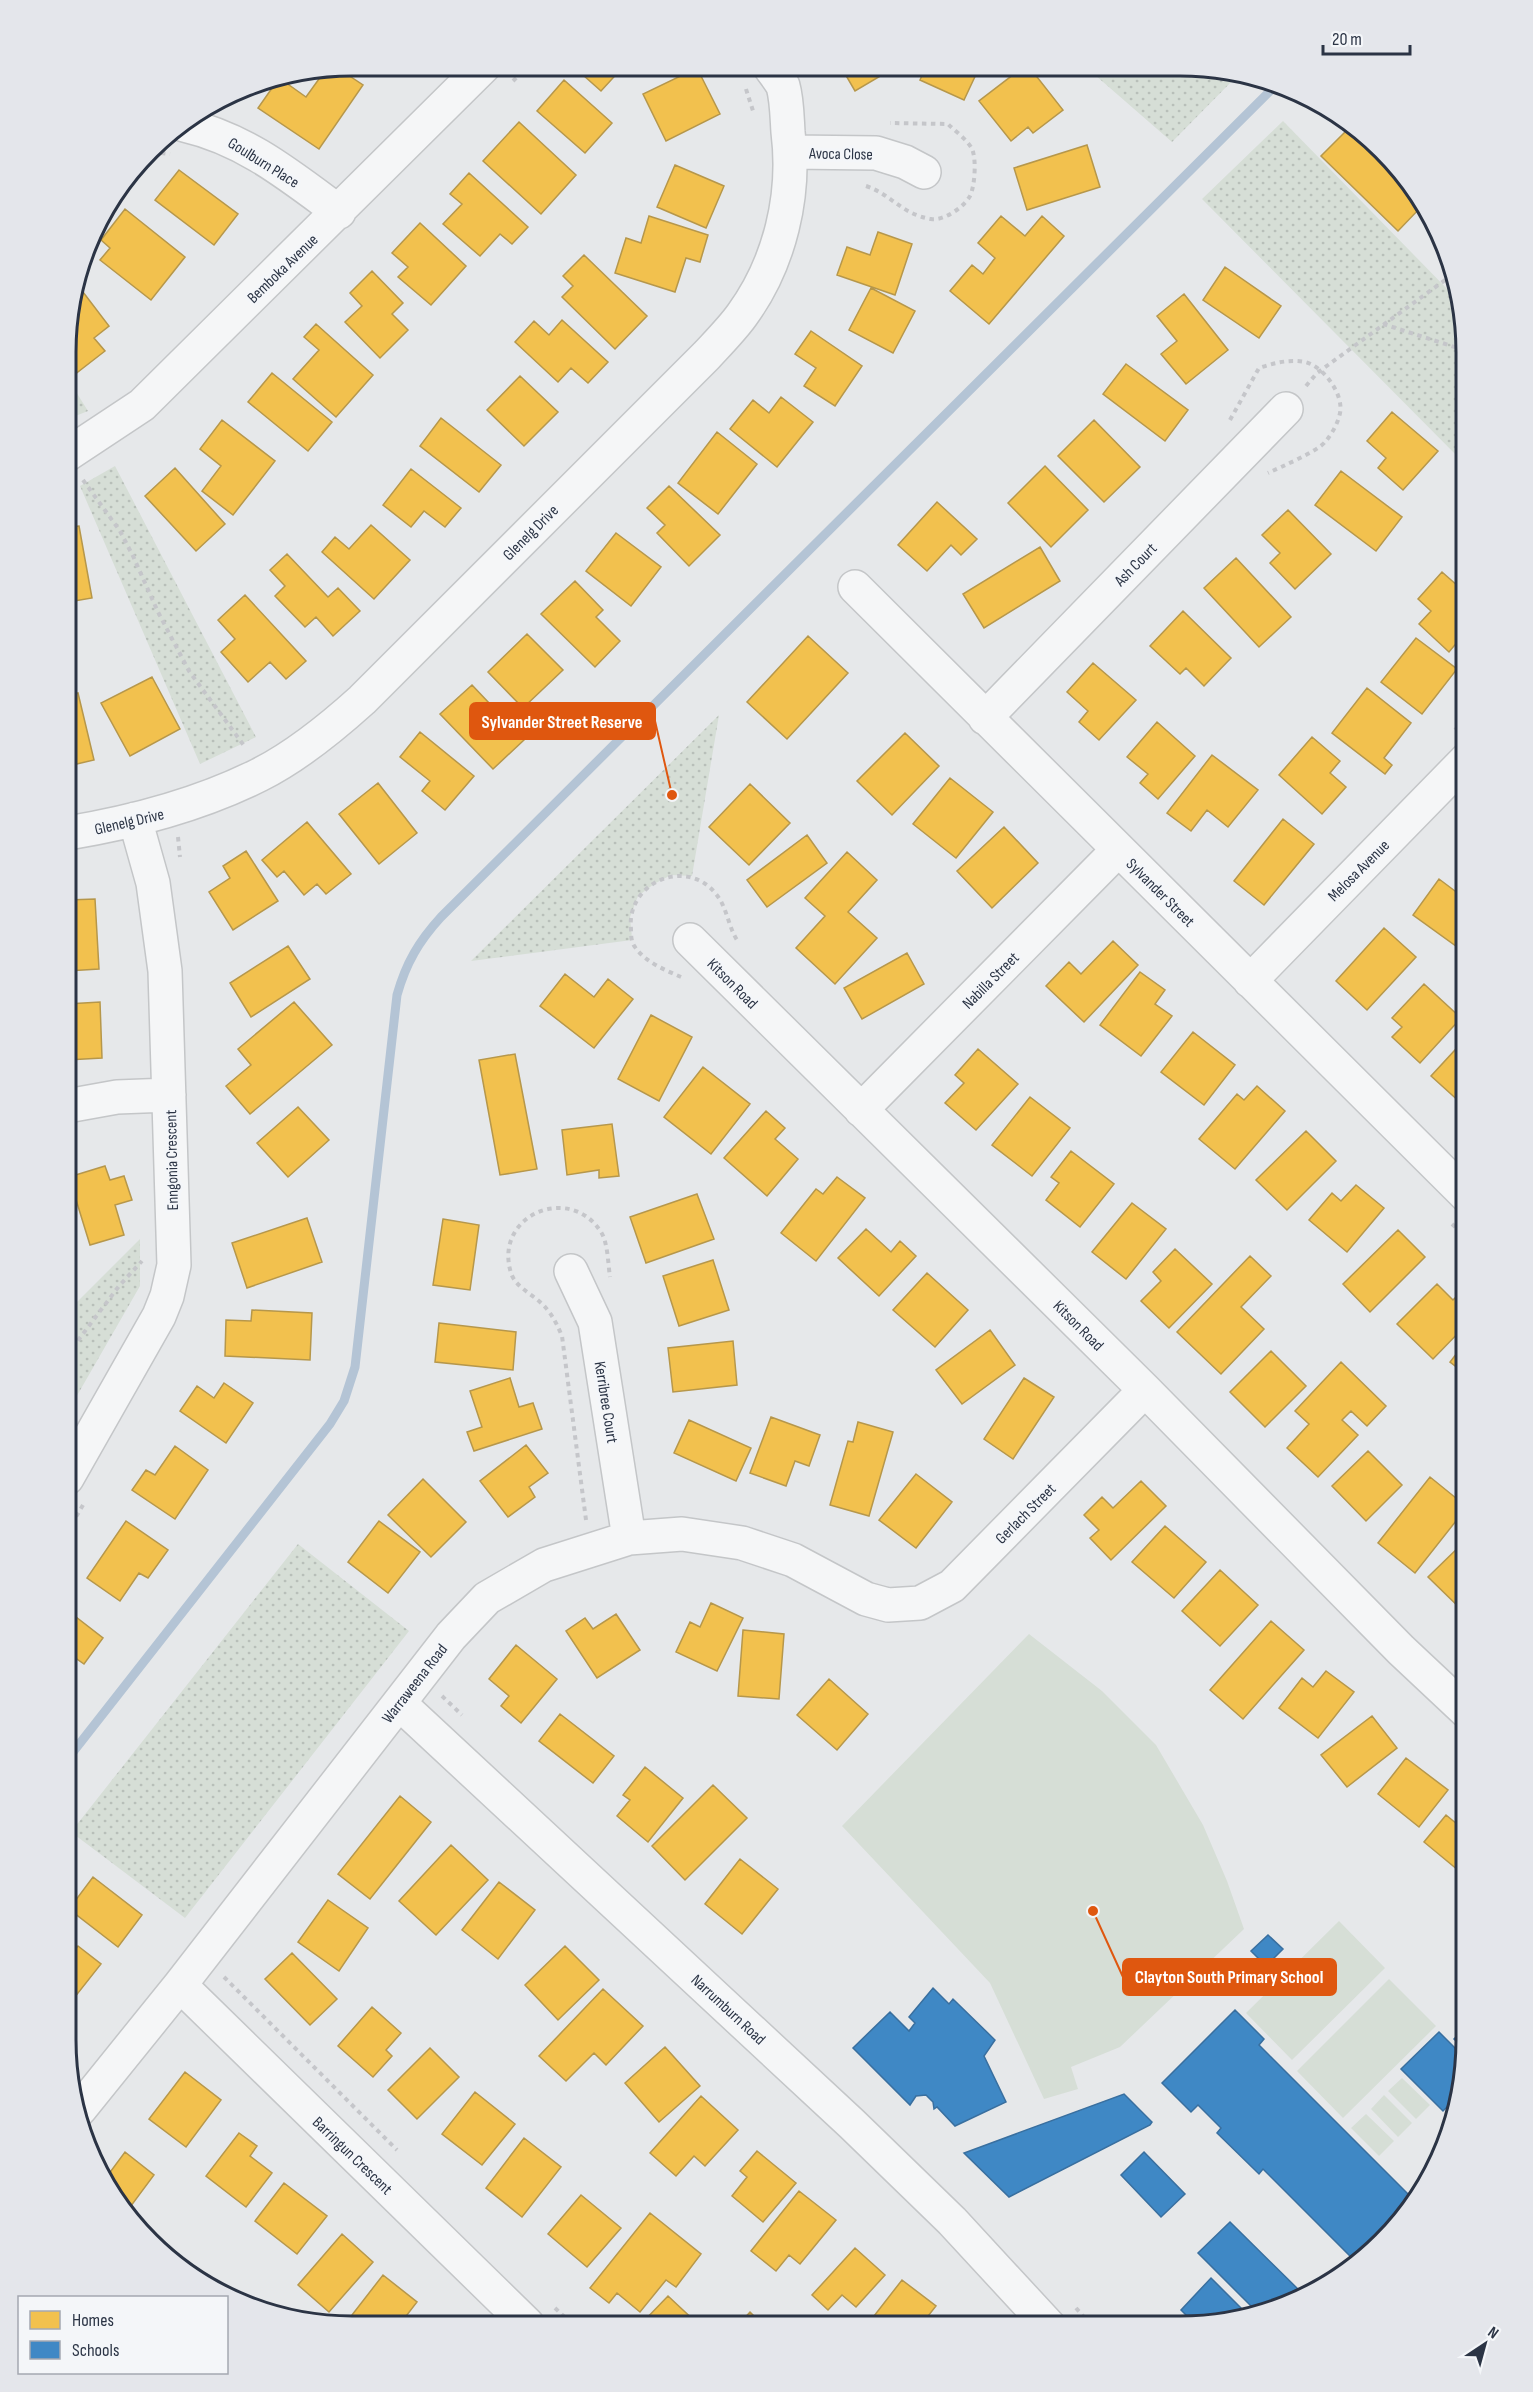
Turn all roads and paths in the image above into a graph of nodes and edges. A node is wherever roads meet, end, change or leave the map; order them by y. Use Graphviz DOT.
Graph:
graph roads {
  1 [pos="473,76"];
  2 [pos="756,76"];
  3 [pos="762,76"];
  4 [pos="757,123"];
  5 [pos="193,128"];
  6 [pos="791,152"];
  7 [pos="924,172"];
  8 [pos="339,212"];
  9 [pos="1446,279"];
  10 [pos="1383,324"];
  11 [pos="1456,347"];
  12 [pos="1286,409"];
  13 [pos="76,449"];
  14 [pos="76,468"];
  15 [pos="855,587"];
  16 [pos="985,718"];
  17 [pos="253,743"];
  18 [pos="236,752"];
  19 [pos="253,761"];
  20 [pos="1456,770"];
  21 [pos="135,819"];
  22 [pos="76,831"];
  23 [pos="1118,850"];
  24 [pos="690,940"];
  25 [pos="1250,981"];
  26 [pos="169,1095"];
  27 [pos="76,1104"];
  28 [pos="861,1110"];
  29 [pos="1456,1185"];
  30 [pos="144,1267"];
  31 [pos="571,1271"];
  32 [pos="76,1344"];
  33 [pos="1145,1390"];
  34 [pos="76,1462"];
  35 [pos="575,1522"];
  36 [pos="627,1526"];
  37 [pos="888,1605"];
  38 [pos="1456,1701"];
  39 [pos="399,1702"];
  40 [pos="180,1985"];
  41 [pos="84,2104"];
  42 [pos="519,2316"];
  43 [pos="1040,2316"];
  1 -- 8 [label="street, Bemboka Avenue"];
  2 -- 4 [label="path"];
  3 -- 6 [label="street, Glenelg Drive"];
  5 -- 8 [label="street, Goulburn Place"];
  6 -- 7 [label="street, Avoca Close"];
  6 -- 19 [label="street, Glenelg Drive"];
  8 -- 13 [label="street, Bemboka Avenue"];
  9 -- 10 [label="path"];
  10 -- 11 [label="path"];
  10 -- 12 [label="path"];
  12 -- 16 [label="street, Ash Court"];
  14 -- 19 [label="path"];
  15 -- 16 [label="street, Sylvander Street"];
  16 -- 23 [label="street, Sylvander Street"];
  17 -- 19 [label="path"];
  18 -- 19 [label="path"];
  19 -- 21 [label="street, Glenelg Drive"];
  20 -- 25 [label="street, Melosa Avenue"];
  21 -- 22 [label="street, Glenelg Drive"];
  21 -- 26 [label="street, Enngonia Crescent"];
  23 -- 25 [label="street, Sylvander Street"];
  23 -- 28 [label="street, Nabilla Street"];
  24 -- 28 [label="street, Kitson Road"];
  25 -- 29 [label="street, Sylvander Street"];
  26 -- 27 [label="street"];
  26 -- 34 [label="street, Enngonia Crescent"];
  28 -- 33 [label="street, Kitson Road"];
  30 -- 32 [label="path"];
  31 -- 36 [label="street, Kerribree Court"];
  33 -- 37 [label="street, Gerlach Street"];
  33 -- 38 [label="street, Kitson Road"];
  35 -- 36 [label="path"];
  36 -- 37 [label="street, Warraweena Road"];
  36 -- 39 [label="street, Warraweena Road"];
  39 -- 40 [label="street, Warraweena Road"];
  39 -- 43 [label="street, Narrumburn Road"];
  40 -- 41 [label="street, Warraweena Road"];
  40 -- 42 [label="street, Barringun Crescent"];
}
